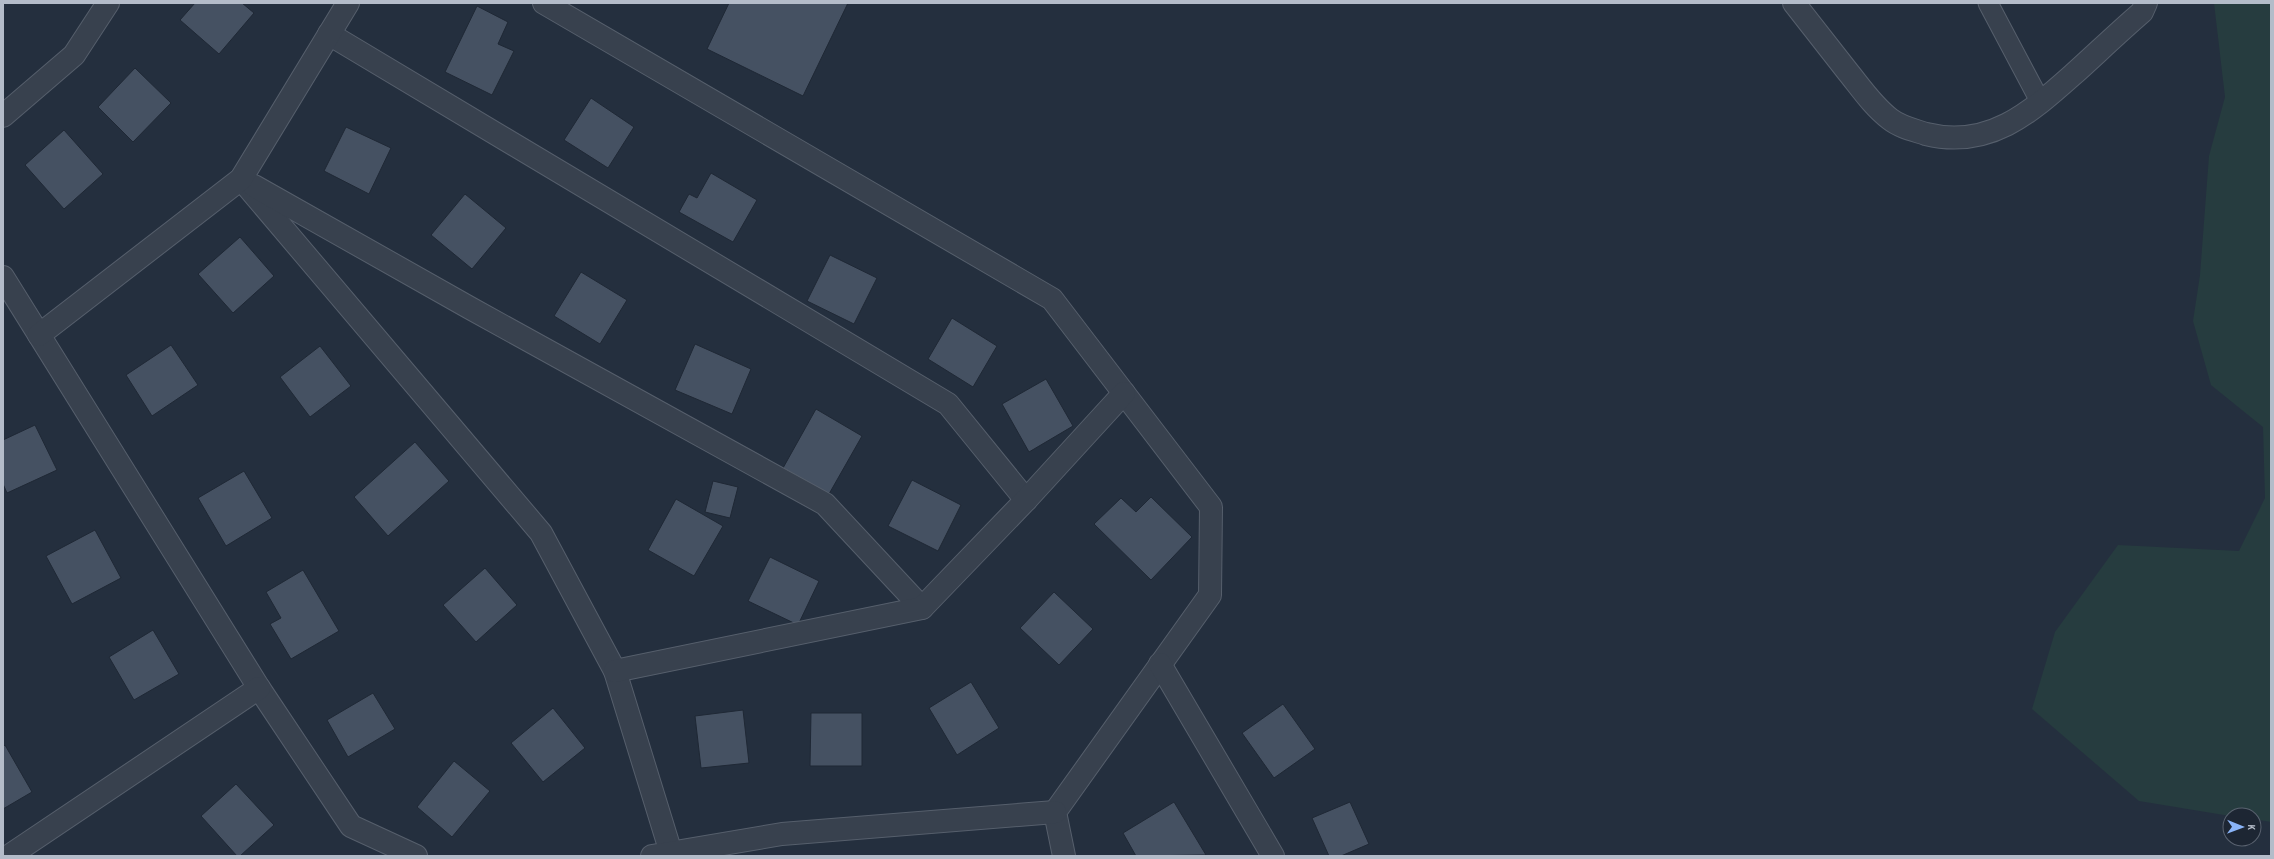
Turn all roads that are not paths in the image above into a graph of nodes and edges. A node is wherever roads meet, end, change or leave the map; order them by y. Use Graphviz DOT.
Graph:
graph roads {
  1 [pos="108,3"];
  2 [pos="348,3"];
  3 [pos="544,3"];
  4 [pos="1794,3"];
  5 [pos="1988,3"];
  6 [pos="2146,3"];
  7 [pos="329,34"];
  8 [pos="2041,103"];
  9 [pos="3,116"];
  10 [pos="241,179"];
  11 [pos="3,277"];
  12 [pos="39,335"];
  13 [pos="1124,393"];
  14 [pos="1026,500"];
  15 [pos="922,608"];
  16 [pos="1160,664"];
  17 [pos="615,671"];
  18 [pos="259,688"];
  19 [pos="1055,812"];
  20 [pos="665,855"];
  21 [pos="9,856"];
  22 [pos="416,856"];
  23 [pos="1064,856"];
  24 [pos="1273,856"];
  1 -- 9 [label="street"];
  2 -- 7 [label="street"];
  3 -- 13 [label="street"];
  4 -- 8 [label="street"];
  5 -- 8 [label="lane"];
  6 -- 8 [label="street"];
  7 -- 10 [label="street"];
  7 -- 14 [label="street"];
  10 -- 12 [label="street"];
  10 -- 15 [label="street"];
  10 -- 17 [label="street"];
  11 -- 12 [label="street"];
  12 -- 18 [label="street"];
  13 -- 14 [label="street"];
  13 -- 16 [label="street"];
  14 -- 15 [label="street"];
  15 -- 17 [label="street"];
  16 -- 19 [label="street"];
  16 -- 24 [label="street"];
  17 -- 20 [label="street"];
  18 -- 21 [label="street"];
  18 -- 22 [label="street"];
  19 -- 20 [label="street"];
  19 -- 23 [label="street"];
}
